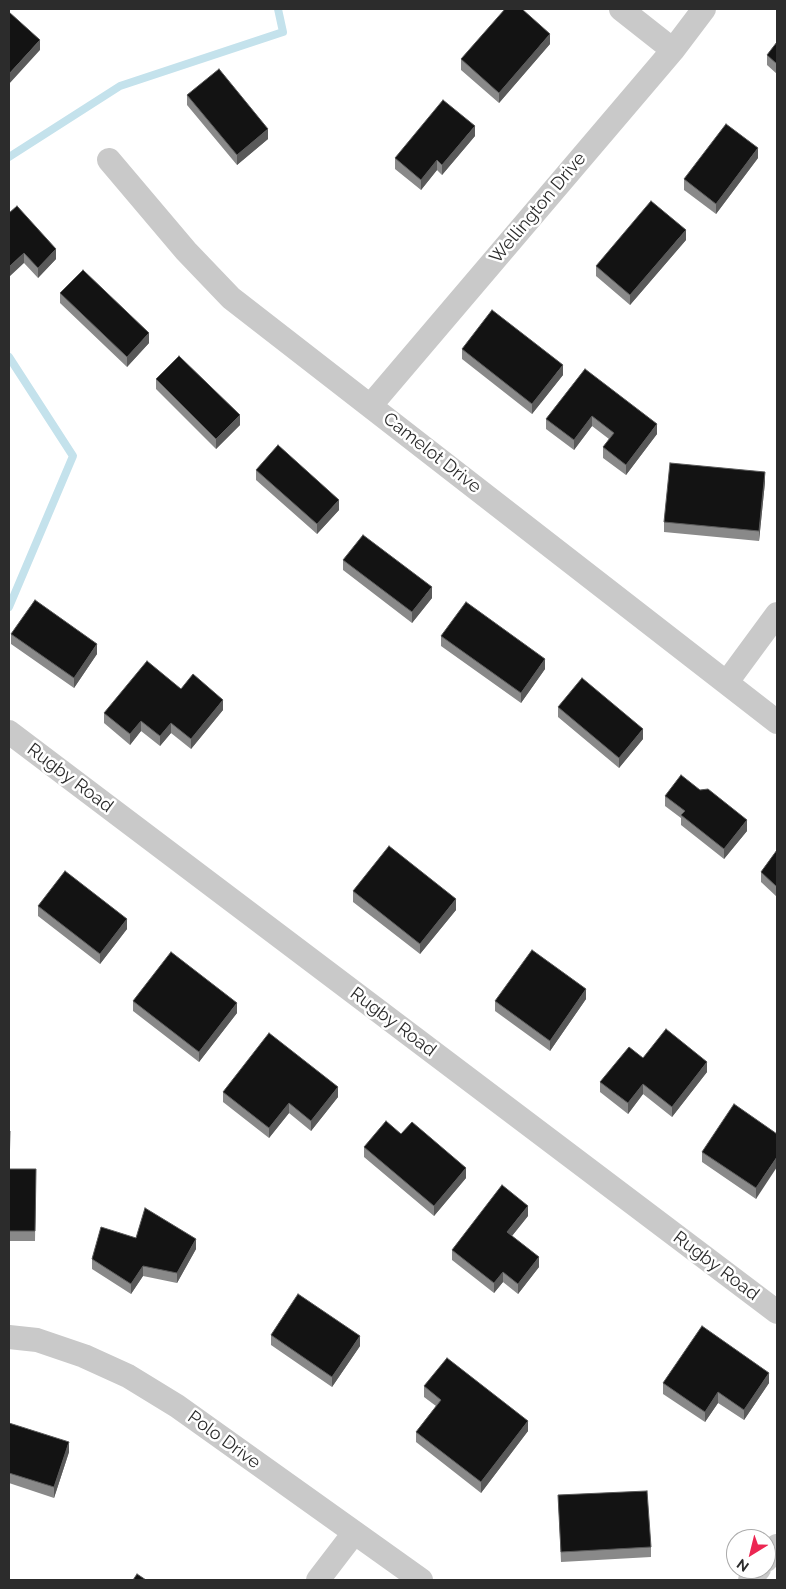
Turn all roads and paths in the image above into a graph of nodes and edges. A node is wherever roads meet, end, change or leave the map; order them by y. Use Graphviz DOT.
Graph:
graph roads {
  1 [pos="621,9"];
  2 [pos="704,9"];
  3 [pos="672,50"];
  4 [pos="109,160"];
  5 [pos="371,406"];
  6 [pos="777,614"];
  7 [pos="727,682"];
  8 [pos="777,722"];
  9 [pos="9,732"];
  10 [pos="777,1312"];
  11 [pos="9,1337"];
  12 [pos="354,1533"];
  13 [pos="318,1580"];
  14 [pos="422,1580"];
  1 -- 3 [label="street"];
  2 -- 3 [label="street, Wellington Drive"];
  3 -- 5 [label="street, Wellington Drive"];
  4 -- 5 [label="street, Camelot Drive"];
  5 -- 7 [label="street, Camelot Drive"];
  6 -- 7 [label="street"];
  7 -- 8 [label="street, Camelot Drive"];
  9 -- 10 [label="street, Rugby Road"];
  11 -- 12 [label="street, Polo Drive"];
  12 -- 13 [label="street"];
  12 -- 14 [label="street, Polo Drive"];
}
